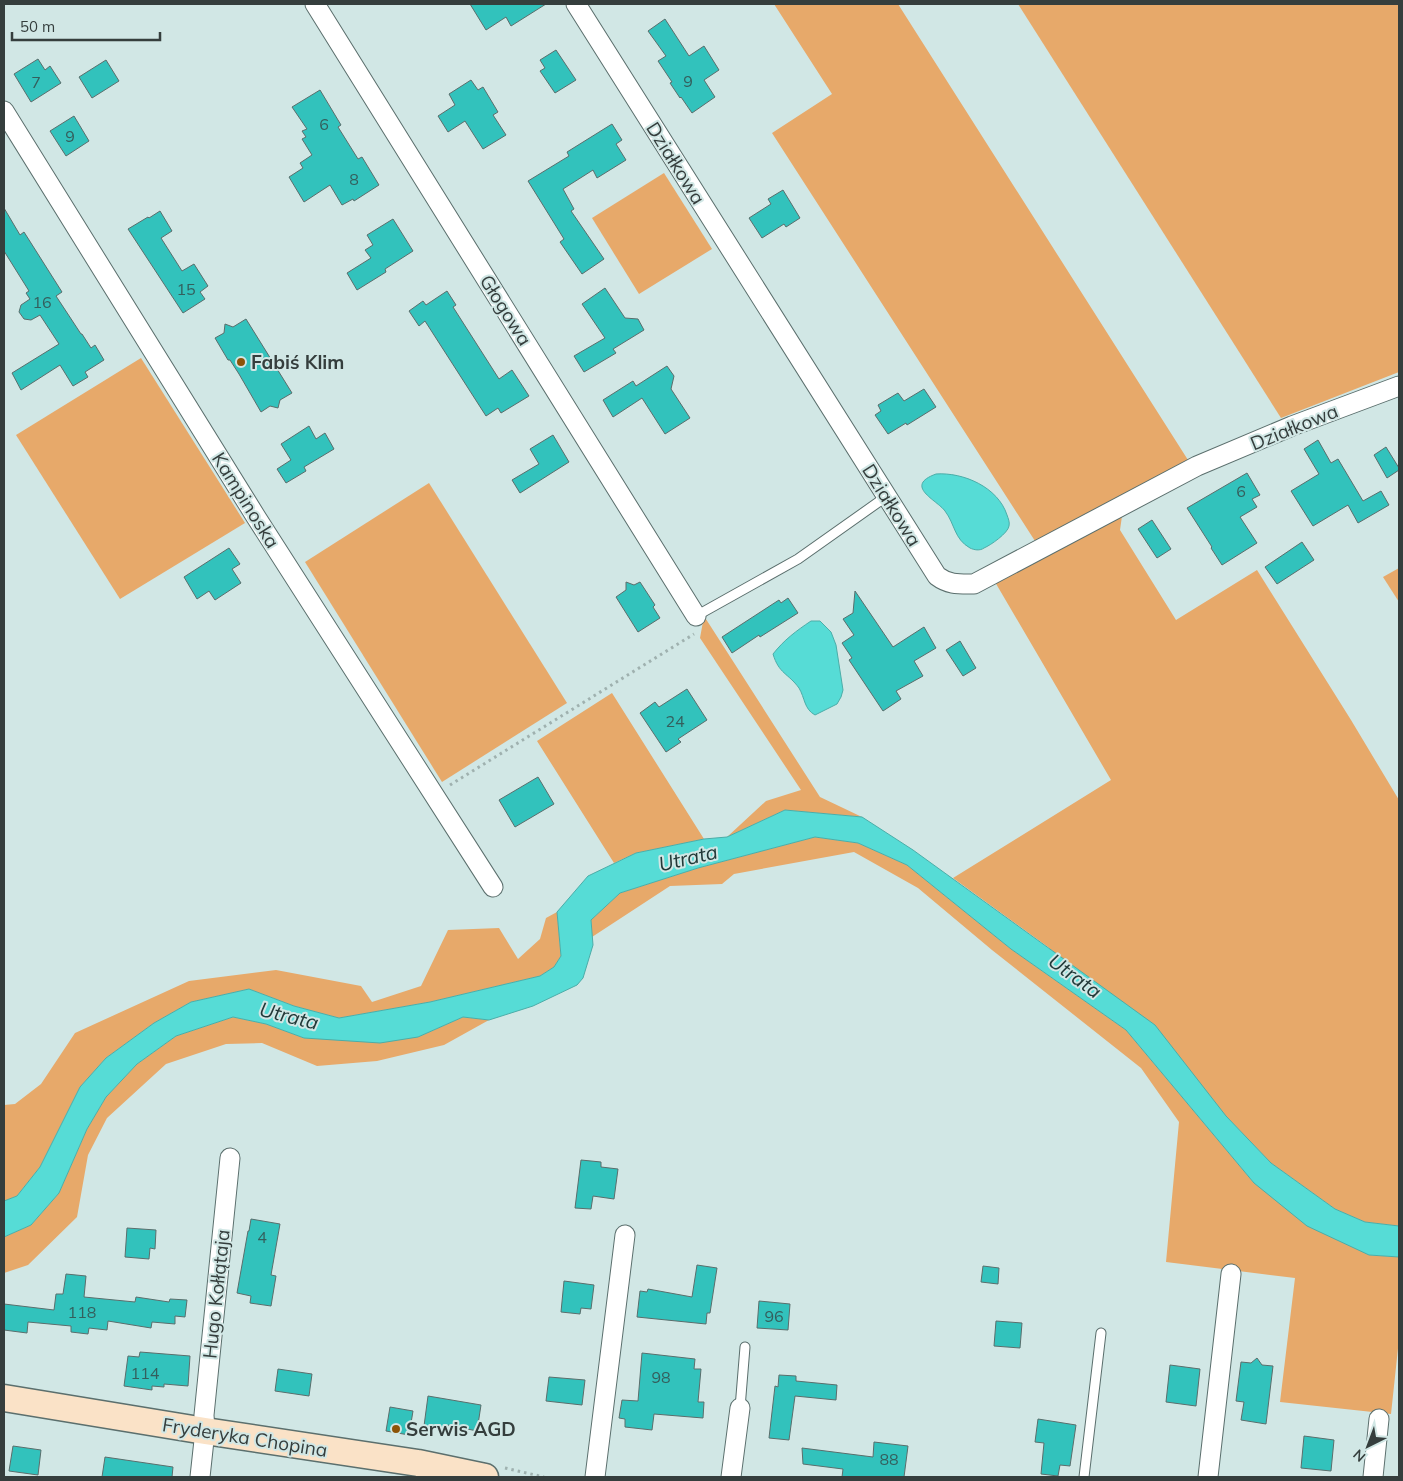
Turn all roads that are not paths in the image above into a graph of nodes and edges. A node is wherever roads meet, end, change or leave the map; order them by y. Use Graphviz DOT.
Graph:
graph roads {
  1 [pos="316,4"];
  2 [pos="576,4"];
  3 [pos="4,111"];
  4 [pos="1399,386"];
  5 [pos="887,496"];
  6 [pos="696,616"];
  7 [pos="493,887"];
  8 [pos="230,1158"];
  9 [pos="626,1235"];
  10 [pos="1231,1274"];
  11 [pos="1101,1333"];
  12 [pos="745,1347"];
  13 [pos="4,1398"];
  14 [pos="740,1408"];
  15 [pos="1380,1418"];
  16 [pos="205,1431"];
  17 [pos="417,1470"];
  18 [pos="200,1477"];
  19 [pos="485,1477"];
  20 [pos="594,1477"];
  21 [pos="731,1477"];
  22 [pos="1084,1477"];
  23 [pos="1208,1477"];
  24 [pos="1373,1477"];
  1 -- 6 [label="street, Głogowa"];
  2 -- 5 [label="street, Działkowa"];
  3 -- 7 [label="street, Kampinoska"];
  4 -- 5 [label="street, Działkowa"];
  5 -- 6 [label="lane"];
  8 -- 16 [label="street, Hugo Kołłątaja"];
  9 -- 20 [label="street"];
  10 -- 23 [label="street"];
  11 -- 22 [label="lane"];
  12 -- 14 [label="lane"];
  13 -- 16 [label="main road, Fryderyka Chopina"];
  14 -- 21 [label="street"];
  15 -- 24 [label="street"];
  16 -- 17 [label="main road, Fryderyka Chopina"];
  16 -- 18 [label="street, Hugo Kołłątaja"];
  17 -- 19 [label="main road, Fryderyka Chopina"];
}
